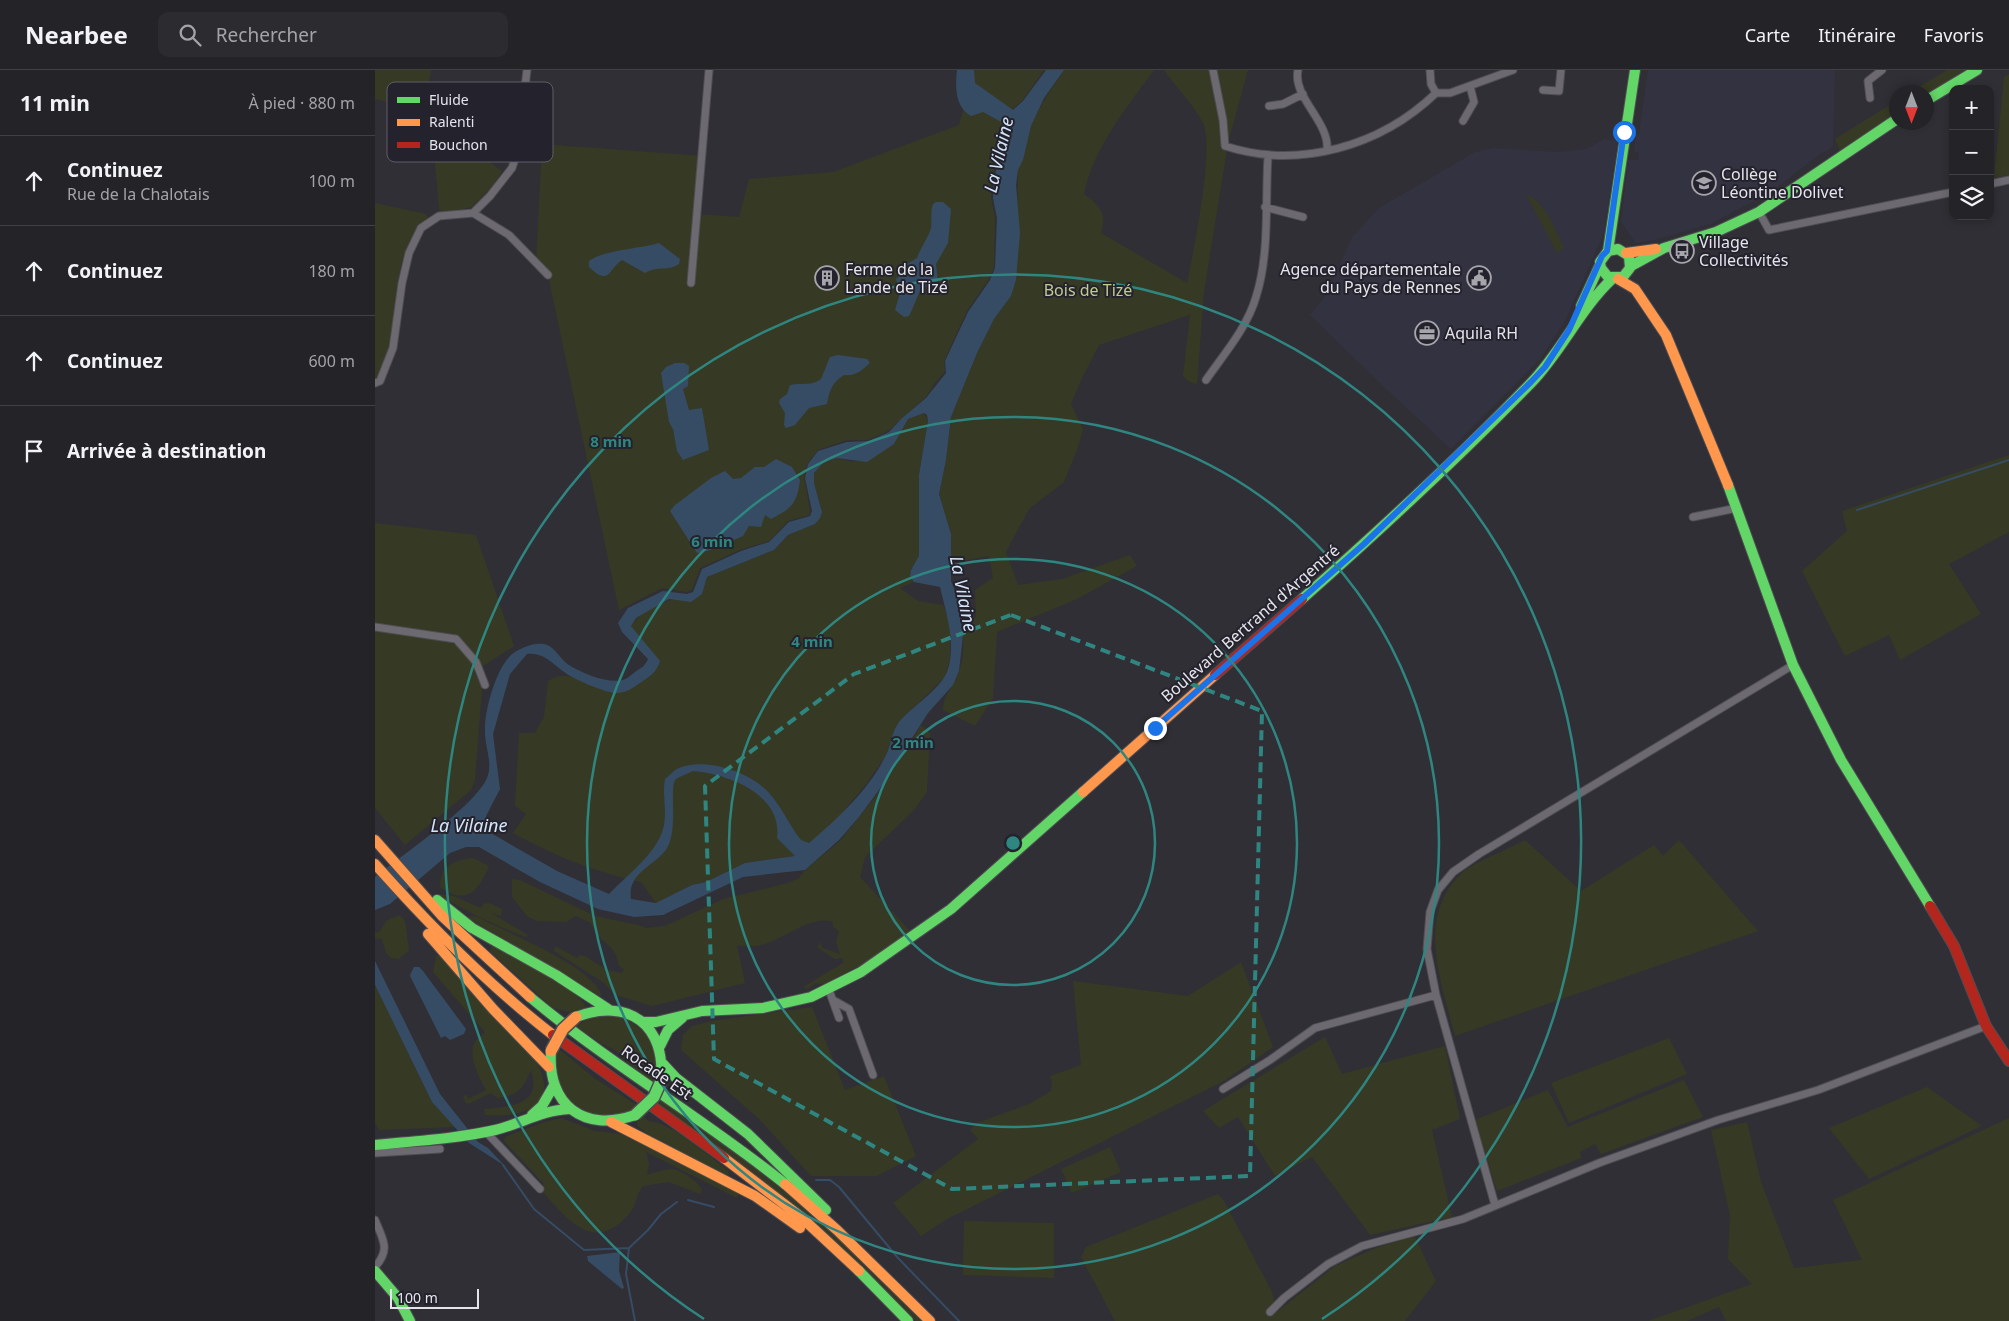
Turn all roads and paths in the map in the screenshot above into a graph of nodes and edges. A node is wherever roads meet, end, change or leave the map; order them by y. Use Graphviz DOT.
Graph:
graph roads {
  1 [pos="709,70"];
  2 [pos="1213,70"];
  3 [pos="1298,70"];
  4 [pos="1430,70"];
  5 [pos="1513,70"];
  6 [pos="1561,70"];
  7 [pos="1629,70"];
  8 [pos="1635,70"];
  9 [pos="1882,70"];
  10 [pos="1977,70"];
  11 [pos="1470,86"];
  12 [pos="1543,90"];
  13 [pos="1436,93"];
  14 [pos="1303,94"];
  15 [pos="1934,96"];
  16 [pos="1870,98"];
  17 [pos="1629,99"];
  18 [pos="1269,106"];
  19 [pos="1463,121"];
  20 [pos="1889,124"];
  21 [pos="1327,150"];
  22 [pos="1268,156"];
  23 [pos="514,162"];
  24 [pos="2009,180"];
  25 [pos="1994,183"];
  26 [pos="1949,193"];
  27 [pos="1265,207"];
  28 [pos="1759,212"];
  29 [pos="473,213"];
  30 [pos="1303,216"];
  31 [pos="1613,221"];
  32 [pos="1664,248"];
  33 [pos="1607,251"];
  34 [pos="1623,251"];
  35 [pos="1600,265"];
  36 [pos="1630,268"];
  37 [pos="548,275"];
  38 [pos="1615,279"];
  39 [pos="691,283"];
  40 [pos="1635,289"];
  41 [pos="1545,367"];
  42 [pos="1207,380"];
  43 [pos="375,383"];
  44 [pos="1737,508"];
  45 [pos="1693,517"];
  46 [pos="375,627"];
  47 [pos="1793,665"];
  48 [pos="485,685"];
  49 [pos="375,833"];
  50 [pos="375,840"];
  51 [pos="386,850"];
  52 [pos="375,864"];
  53 [pos="426,894"];
  54 [pos="411,909"];
  55 [pos="831,995"];
  56 [pos="1435,995"];
  57 [pos="608,1009"];
  58 [pos="701,1011"];
  59 [pos="839,1018"];
  60 [pos="643,1022"];
  61 [pos="1986,1026"];
  62 [pos="660,1046"];
  63 [pos="2009,1060"];
  64 [pos="663,1064"];
  65 [pos="549,1067"];
  66 [pos="873,1074"];
  67 [pos="553,1087"];
  68 [pos="1223,1089"];
  69 [pos="569,1109"];
  70 [pos="524,1121"];
  71 [pos="611,1122"];
  72 [pos="485,1131"];
  73 [pos="375,1145"];
  74 [pos="440,1149"];
  75 [pos="375,1152"];
  76 [pos="540,1189"];
  77 [pos="1495,1205"];
  78 [pos="375,1220"];
  79 [pos="871,1262"];
  80 [pos="375,1267"];
  81 [pos="375,1272"];
  82 [pos="869,1280"];
  83 [pos="1270,1312"];
  84 [pos="410,1321"];
  85 [pos="908,1321"];
  86 [pos="930,1321"];
  1 -- 39 [label="street"];
  2 -- 22 [label="street"];
  3 -- 14 [label="street"];
  4 -- 13 [label="street"];
  5 -- 11 [label="street"];
  6 -- 12 [label="street"];
  7 -- 17 [label="main road"];
  8 -- 17 [label="main road"];
  9 -- 16 [label="street"];
  10 -- 15 [label="main road"];
  11 -- 13 [label="street"];
  11 -- 19 [label="street"];
  13 -- 21 [label="street"];
  14 -- 18 [label="street"];
  14 -- 21 [label="street"];
  17 -- 31 [label="main road"];
  20 -- 28 [label="main road"];
  21 -- 22 [label="street"];
  22 -- 27 [label="street"];
  23 -- 29 [label="street"];
  24 -- 25 [label="street"];
  26 -- 28 [label="street"];
  27 -- 30 [label="street"];
  27 -- 42 [label="street"];
  28 -- 32 [label="main road"];
  29 -- 37 [label="street"];
  29 -- 43 [label="street"];
  31 -- 33 [label="main road"];
  31 -- 34 [label="main road"];
  32 -- 34 [label="main road"];
  32 -- 36 [label="main road"];
  33 -- 34 [label="main road"];
  33 -- 35 [label="main road"];
  34 -- 36 [label="main road"];
  35 -- 38 [label="main road"];
  35 -- 41 [label="main road"];
  36 -- 38 [label="main road"];
  36 -- 40 [label="main road"];
  38 -- 40 [label="main road"];
  38 -- 41 [label="main road"];
  40 -- 44 [label="main road"];
  41 -- 55 [label="main road, Boulevard Bertrand d'Argentré"];
  44 -- 45 [label="street"];
  44 -- 47 [label="main road"];
  46 -- 48 [label="street"];
  47 -- 56 [label="street"];
  47 -- 61 [label="main road"];
  49 -- 51 [label="main road"];
  50 -- 51 [label="main road"];
  51 -- 53 [label="main road"];
  52 -- 54 [label="main road, Rocade Est"];
  53 -- 57 [label="main road"];
  53 -- 79 [label="main road, Rocade Est"];
  54 -- 65 [label="main road"];
  54 -- 82 [label="main road, Rocade Est"];
  55 -- 58 [label="main road, Boulevard Bertrand d'Argentré"];
  55 -- 59 [label="street"];
  55 -- 66 [label="street"];
  56 -- 68 [label="street"];
  56 -- 77 [label="street"];
  57 -- 60 [label="main road"];
  57 -- 65 [label="main road, bridge"];
  58 -- 60 [label="main road"];
  58 -- 62 [label="main road"];
  60 -- 62 [label="main road"];
  61 -- 63 [label="main road"];
  61 -- 77 [label="street"];
  62 -- 64 [label="main road"];
  64 -- 71 [label="main road, bridge"];
  64 -- 79 [label="main road"];
  65 -- 67 [label="main road"];
  67 -- 69 [label="main road"];
  67 -- 70 [label="main road"];
  69 -- 70 [label="main road"];
  69 -- 71 [label="main road"];
  70 -- 72 [label="main road"];
  71 -- 82 [label="main road"];
  72 -- 73 [label="main road"];
  72 -- 76 [label="street"];
  74 -- 75 [label="street"];
  77 -- 83 [label="street"];
  78 -- 80 [label="street"];
  79 -- 86 [label="main road, Rocade Est"];
  81 -- 84 [label="main road"];
  82 -- 85 [label="main road, Rocade Est"];
}
